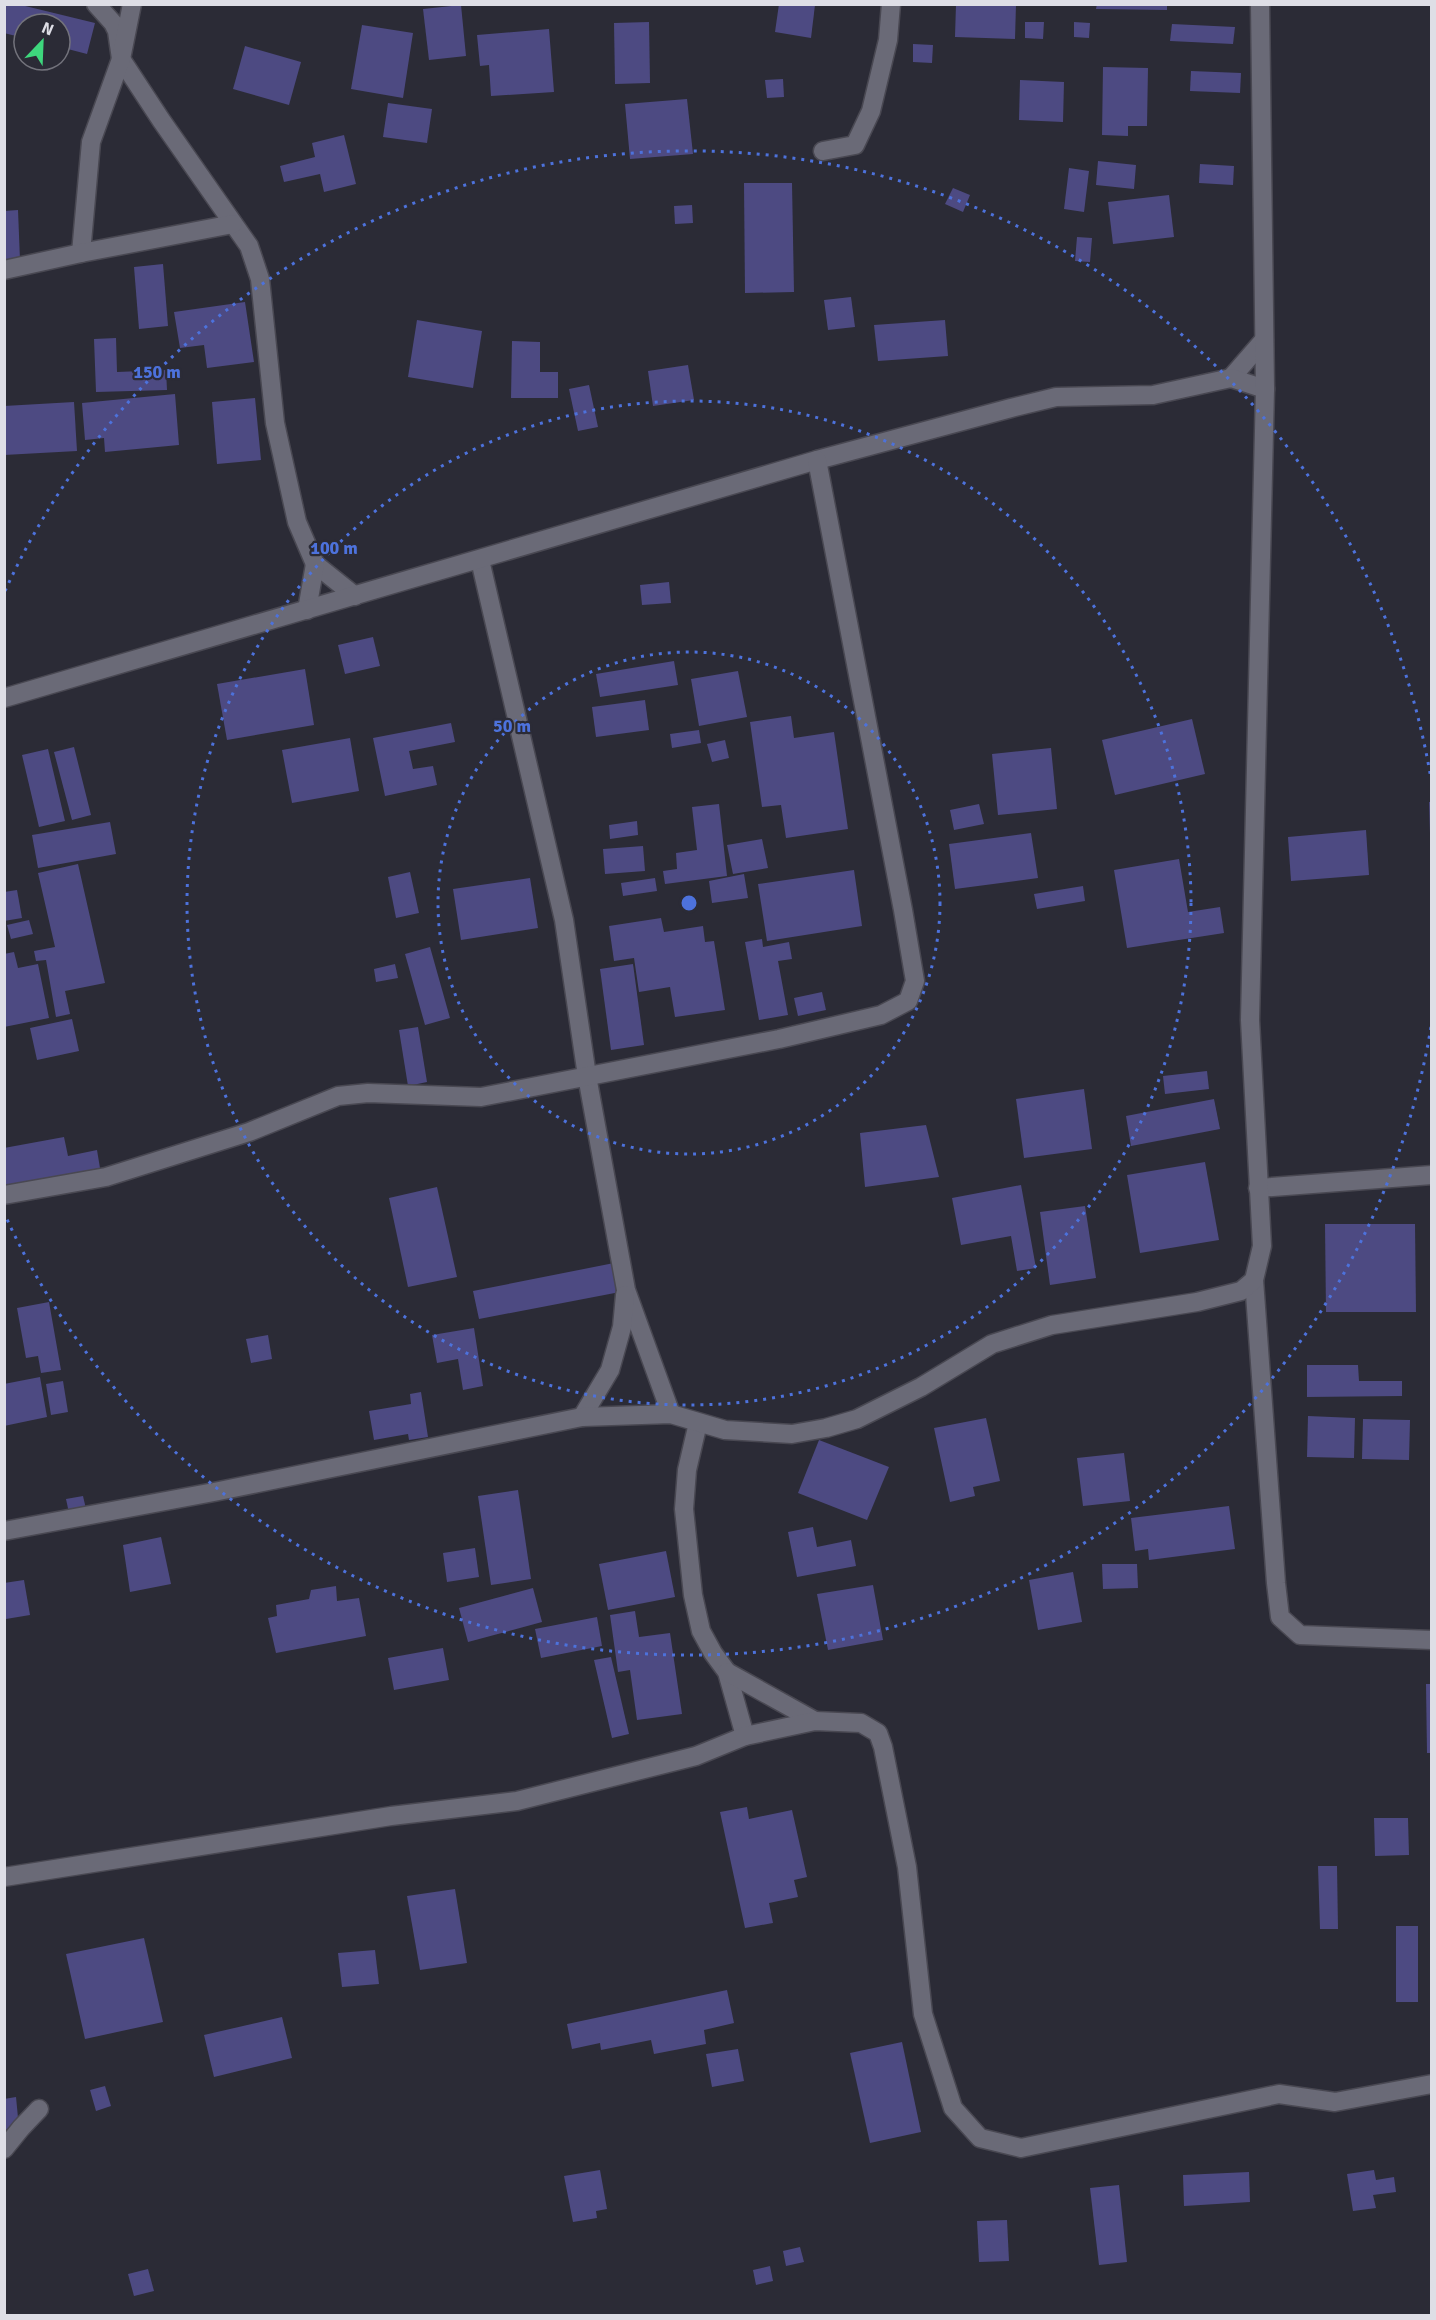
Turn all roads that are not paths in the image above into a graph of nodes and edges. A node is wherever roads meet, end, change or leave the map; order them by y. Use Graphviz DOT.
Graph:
graph roads {
  1 [pos="96,4"];
  2 [pos="132,4"];
  3 [pos="891,4"];
  4 [pos="1260,4"];
  5 [pos="121,59"];
  6 [pos="822,151"];
  7 [pos="233,224"];
  8 [pos="81,252"];
  9 [pos="4,270"];
  10 [pos="1264,340"];
  11 [pos="1231,378"];
  12 [pos="1265,389"];
  13 [pos="817,460"];
  14 [pos="480,560"];
  15 [pos="315,564"];
  16 [pos="354,596"];
  17 [pos="307,610"];
  18 [pos="4,698"];
  19 [pos="587,1076"];
  20 [pos="1431,1175"];
  21 [pos="1258,1188"];
  22 [pos="4,1195"];
  23 [pos="1254,1280"];
  24 [pos="626,1290"];
  25 [pos="671,1414"];
  26 [pos="582,1416"];
  27 [pos="698,1423"];
  28 [pos="4,1531"];
  29 [pos="1431,1640"];
  30 [pos="727,1672"];
  31 [pos="814,1721"];
  32 [pos="745,1736"];
  33 [pos="4,1877"];
  34 [pos="1431,2084"];
  35 [pos="39,2109"];
  36 [pos="4,2149"];
  1 -- 5 [label="street"];
  2 -- 5 [label="street"];
  3 -- 6 [label="street"];
  4 -- 10 [label="street"];
  5 -- 7 [label="street"];
  5 -- 8 [label="street"];
  7 -- 8 [label="street"];
  7 -- 15 [label="street"];
  8 -- 9 [label="street"];
  10 -- 11 [label="street"];
  10 -- 12 [label="street"];
  11 -- 12 [label="street"];
  11 -- 13 [label="street"];
  12 -- 21 [label="street"];
  13 -- 14 [label="street"];
  13 -- 19 [label="street"];
  14 -- 16 [label="street"];
  14 -- 19 [label="street"];
  15 -- 16 [label="street"];
  15 -- 17 [label="street"];
  16 -- 17 [label="street"];
  17 -- 18 [label="street"];
  19 -- 22 [label="street"];
  19 -- 24 [label="street"];
  20 -- 21 [label="street"];
  21 -- 23 [label="street"];
  23 -- 27 [label="street"];
  23 -- 29 [label="street"];
  24 -- 25 [label="street"];
  24 -- 26 [label="street"];
  25 -- 26 [label="street"];
  25 -- 27 [label="street"];
  26 -- 28 [label="street"];
  27 -- 30 [label="street"];
  30 -- 31 [label="street"];
  30 -- 32 [label="street"];
  31 -- 32 [label="street"];
  31 -- 34 [label="street"];
  32 -- 33 [label="street"];
  35 -- 36 [label="street"];
}
